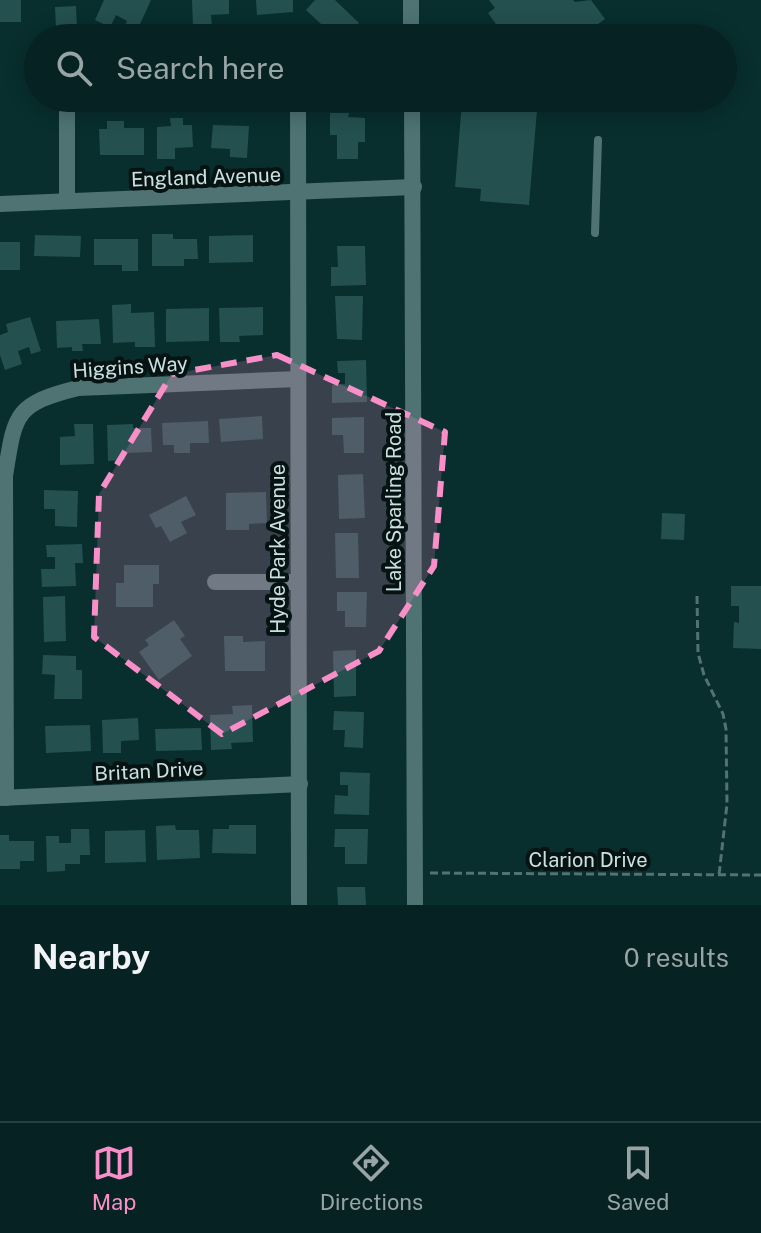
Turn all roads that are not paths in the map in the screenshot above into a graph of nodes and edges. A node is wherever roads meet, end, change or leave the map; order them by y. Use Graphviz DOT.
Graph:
graph roads {
  1 [pos="411,0"];
  2 [pos="411,24"];
  3 [pos="67,112"];
  4 [pos="298,112"];
  5 [pos="412,112"];
  6 [pos="598,140"];
  7 [pos="414,187"];
  8 [pos="300,193"];
  9 [pos="67,201"];
  10 [pos="0,204"];
  11 [pos="595,233"];
  12 [pos="298,379"];
  13 [pos="215,582"];
  14 [pos="298,582"];
  15 [pos="300,784"];
  16 [pos="3,798"];
  17 [pos="299,905"];
  18 [pos="415,905"];
  1 -- 2 [label="street"];
  3 -- 9 [label="street"];
  4 -- 8 [label="street, Hyde Park Avenue"];
  5 -- 7 [label="street, Lake Sparling Road"];
  6 -- 11 [label="lane"];
  7 -- 8 [label="street, England Avenue"];
  7 -- 18 [label="street, Lake Sparling Road"];
  8 -- 9 [label="street, England Avenue"];
  8 -- 12 [label="street, Hyde Park Avenue"];
  9 -- 10 [label="street, England Avenue"];
  12 -- 14 [label="street, Hyde Park Avenue"];
  12 -- 16 [label="street, Higgins Way"];
  13 -- 14 [label="street"];
  14 -- 15 [label="street, Hyde Park Avenue"];
  15 -- 16 [label="street, Britan Drive"];
  15 -- 17 [label="street, Hyde Park Avenue"];
}
